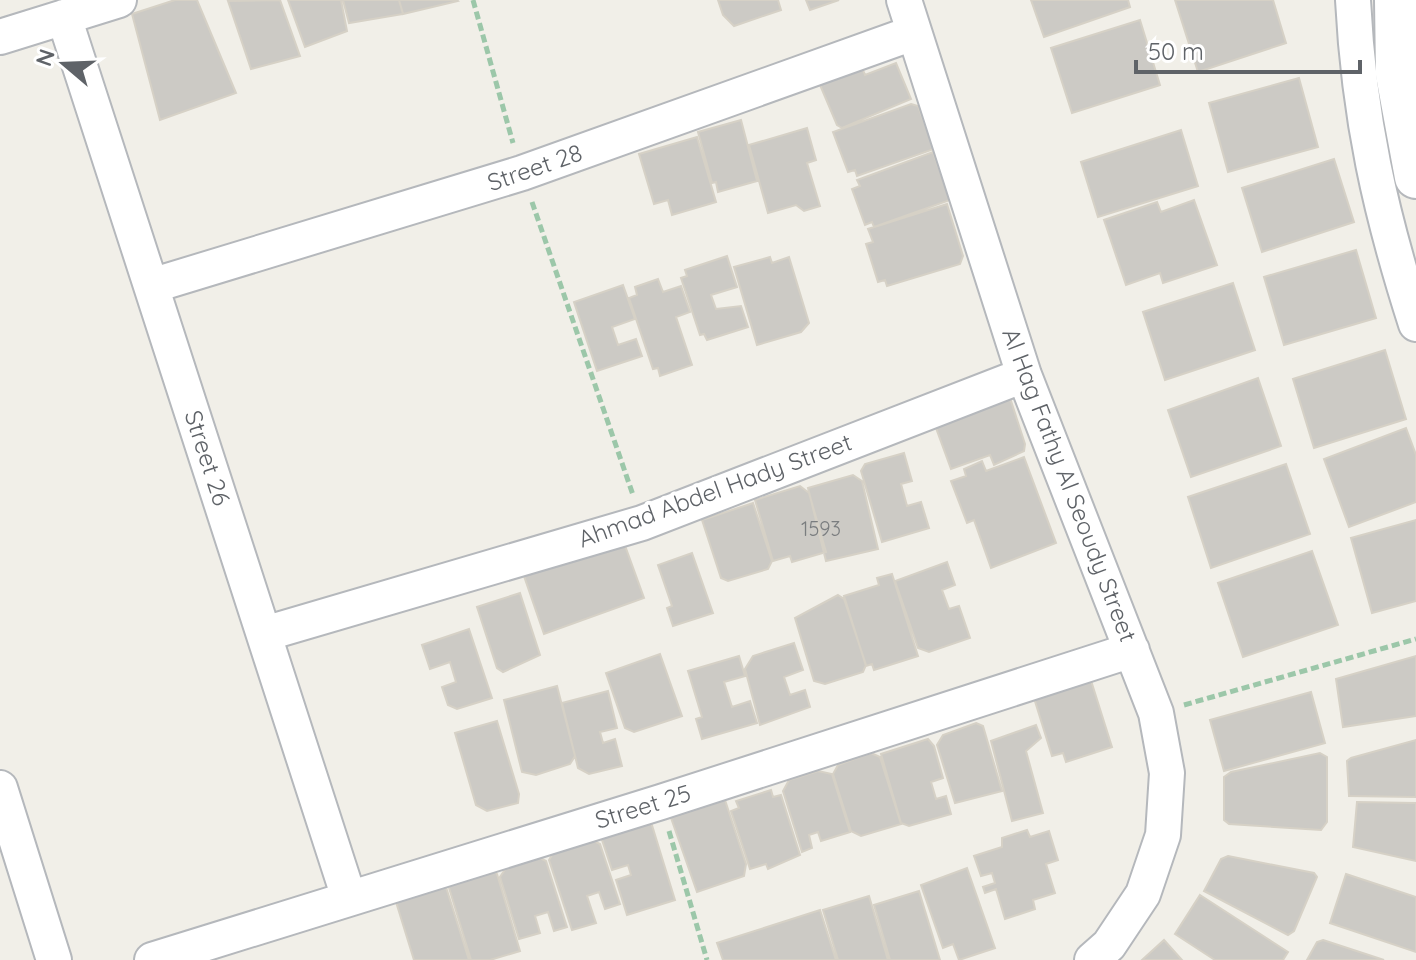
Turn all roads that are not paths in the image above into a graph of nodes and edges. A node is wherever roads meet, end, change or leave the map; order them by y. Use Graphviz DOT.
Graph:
graph roads {
  1 [pos="119,0"];
  2 [pos="904,0"];
  3 [pos="1353,0"];
  4 [pos="1396,0"];
  5 [pos="64,17"];
  6 [pos="913,33"];
  7 [pos="0,37"];
  8 [pos="1416,177"];
  9 [pos="151,286"];
  10 [pos="1416,324"];
  11 [pos="1024,375"];
  12 [pos="264,634"];
  13 [pos="1132,650"];
  14 [pos="0,788"];
  15 [pos="349,898"];
  16 [pos="54,960"];
  17 [pos="152,960"];
  18 [pos="1092,960"];
  1 -- 5 [label="street"];
  2 -- 6 [label="street, Al Hag Fathy Al Seoudy Street"];
  3 -- 10 [label="street"];
  4 -- 8 [label="street"];
  5 -- 7 [label="street"];
  5 -- 9 [label="street, Street 26"];
  6 -- 9 [label="street, Street 28"];
  6 -- 11 [label="street, Al Hag Fathy Al Seoudy Street"];
  9 -- 12 [label="street, Street 26"];
  11 -- 12 [label="street, Ahmad Abdel Hady Street"];
  11 -- 13 [label="street, Al Hag Fathy Al Seoudy Street"];
  12 -- 15 [label="street, Street 26"];
  13 -- 15 [label="street, Street 25"];
  13 -- 18 [label="street, Al Hag Fathy Al Seoudy Street"];
  14 -- 16 [label="street"];
  15 -- 17 [label="street, Street 25"];
}
